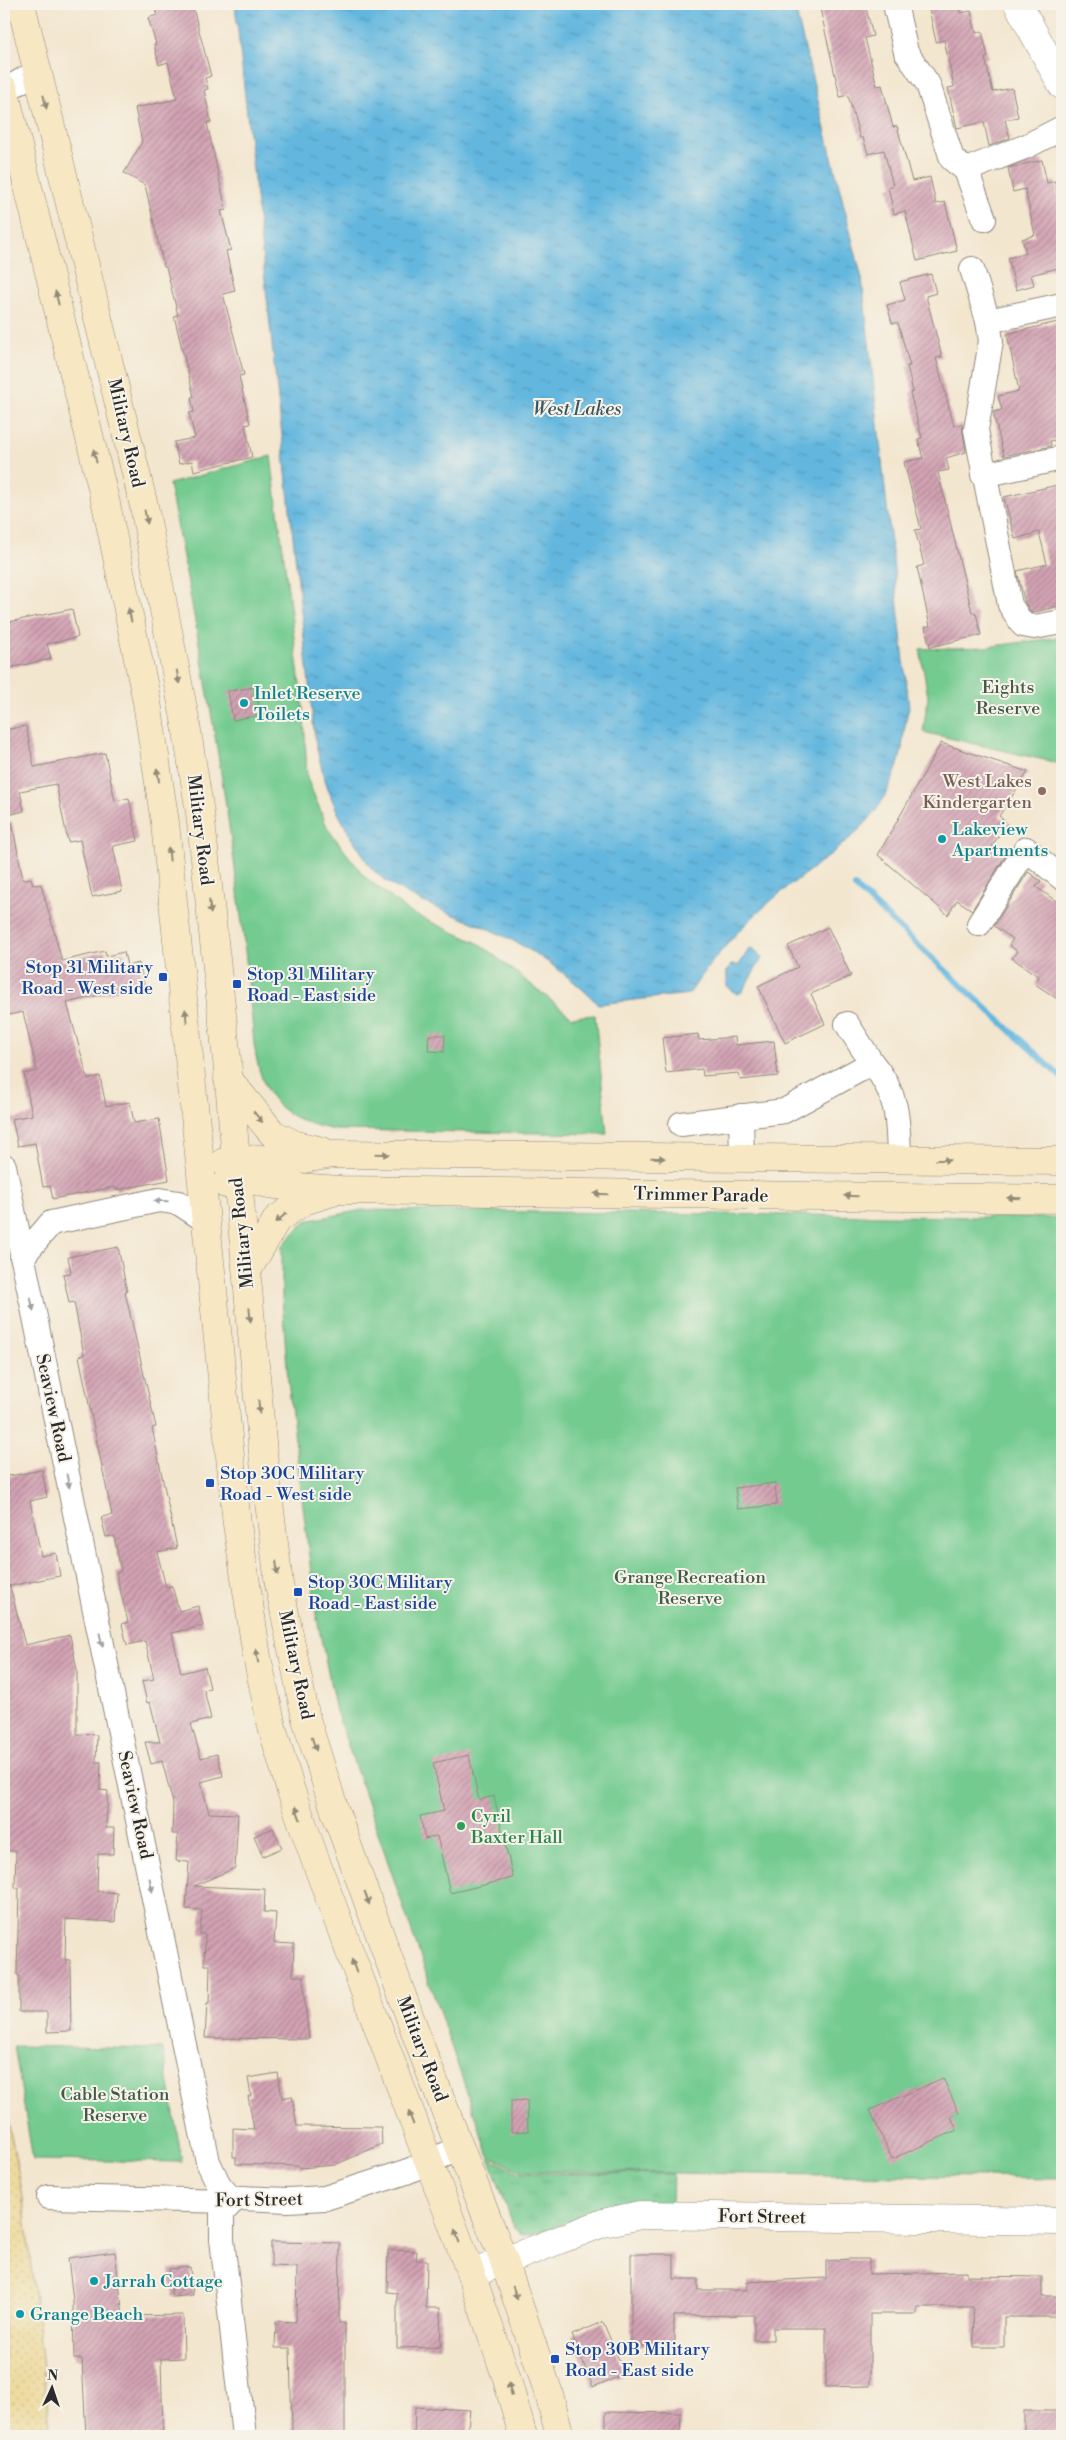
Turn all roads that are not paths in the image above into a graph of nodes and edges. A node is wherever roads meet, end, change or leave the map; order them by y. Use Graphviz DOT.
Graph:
graph roads {
  1 [pos="21,4"];
  2 [pos="895,4"];
  3 [pos="1018,4"];
  4 [pos="38,71"];
  5 [pos="1062,84"];
  6 [pos="4,90"];
  7 [pos="1062,128"];
  8 [pos="966,170"];
  9 [pos="984,219"];
  10 [pos="972,269"];
  11 [pos="1062,305"];
  12 [pos="988,321"];
  13 [pos="1062,458"];
  14 [pos="983,475"];
  15 [pos="1062,622"];
  16 [pos="1062,878"];
  17 [pos="979,924"];
  18 [pos="847,1024"];
  19 [pos="872,1063"];
  20 [pos="228,1078"];
  21 [pos="741,1116"];
  22 [pos="198,1124"];
  23 [pos="681,1124"];
  24 [pos="333,1154"];
  25 [pos="742,1159"];
  26 [pos="900,1160"];
  27 [pos="1062,1161"];
  28 [pos="4,1166"];
  29 [pos="236,1172"];
  30 [pos="340,1190"];
  31 [pos="1062,1199"];
  32 [pos="205,1220"];
  33 [pos="210,1255"];
  34 [pos="22,1257"];
  35 [pos="247,1271"];
  36 [pos="460,2148"];
  37 [pos="428,2164"];
  38 [pos="49,2197"];
  39 [pos="233,2201"];
  40 [pos="1062,2221"];
  41 [pos="504,2261"];
  42 [pos="471,2274"];
  43 [pos="244,2436"];
  44 [pos="523,2436"];
  45 [pos="560,2436"];
  1 -- 4 [label="main road, Military Road"];
  2 -- 8 [label="street"];
  3 -- 5 [label="street"];
  4 -- 6 [label="street"];
  4 -- 20 [label="main road, Military Road, one-way"];
  22 -- 6 [label="main road, Military Road, one-way"];
  7 -- 8 [label="street"];
  8 -- 9 [label="street"];
  10 -- 12 [label="street"];
  11 -- 12 [label="street"];
  12 -- 14 [label="street"];
  13 -- 14 [label="street"];
  14 -- 15 [label="street"];
  16 -- 17 [label="street"];
  18 -- 19 [label="street"];
  19 -- 21 [label="street"];
  19 -- 26 [label="street"];
  20 -- 24 [label="main road, Trimmer Parade, one-way"];
  20 -- 29 [label="main road, Military Road"];
  21 -- 23 [label="street"];
  21 -- 25 [label="street, Trimmer Parade"];
  22 -- 29 [label="main road, Trimmer Parade"];
  22 -- 32 [label="main road, Military Road"];
  24 -- 25 [label="main road, Trimmer Parade, one-way"];
  24 -- 29 [label="main road, Trimmer Parade"];
  25 -- 26 [label="main road, Trimmer Parade"];
  26 -- 27 [label="main road, Trimmer Parade, one-way"];
  28 -- 34 [label="street, Seaview Road"];
  29 -- 30 [label="main road, Trimmer Parade"];
  29 -- 33 [label="main road, Trimmer Parade"];
  29 -- 35 [label="main road, Military Road"];
  31 -- 30 [label="main road, Trimmer Parade, one-way"];
  30 -- 35 [label="main road, Trimmer Parade, one-way"];
  32 -- 33 [label="main road, Military Road"];
  32 -- 34 [label="street, one-way"];
  37 -- 33 [label="main road, Military Road, one-way"];
  34 -- 39 [label="street, Seaview Road, one-way"];
  35 -- 36 [label="main road, Military Road, one-way"];
  36 -- 37 [label="street, Fort Street"];
  36 -- 41 [label="main road, Military Road"];
  37 -- 39 [label="street, Fort Street"];
  42 -- 37 [label="main road, Military Road, one-way"];
  38 -- 39 [label="street, Fort Street"];
  39 -- 43 [label="street"];
  40 -- 41 [label="street, Fort Street"];
  41 -- 42 [label="street, Fort Street"];
  41 -- 45 [label="main road, Military Road, one-way"];
  44 -- 42 [label="main road, Military Road, one-way"];
}
